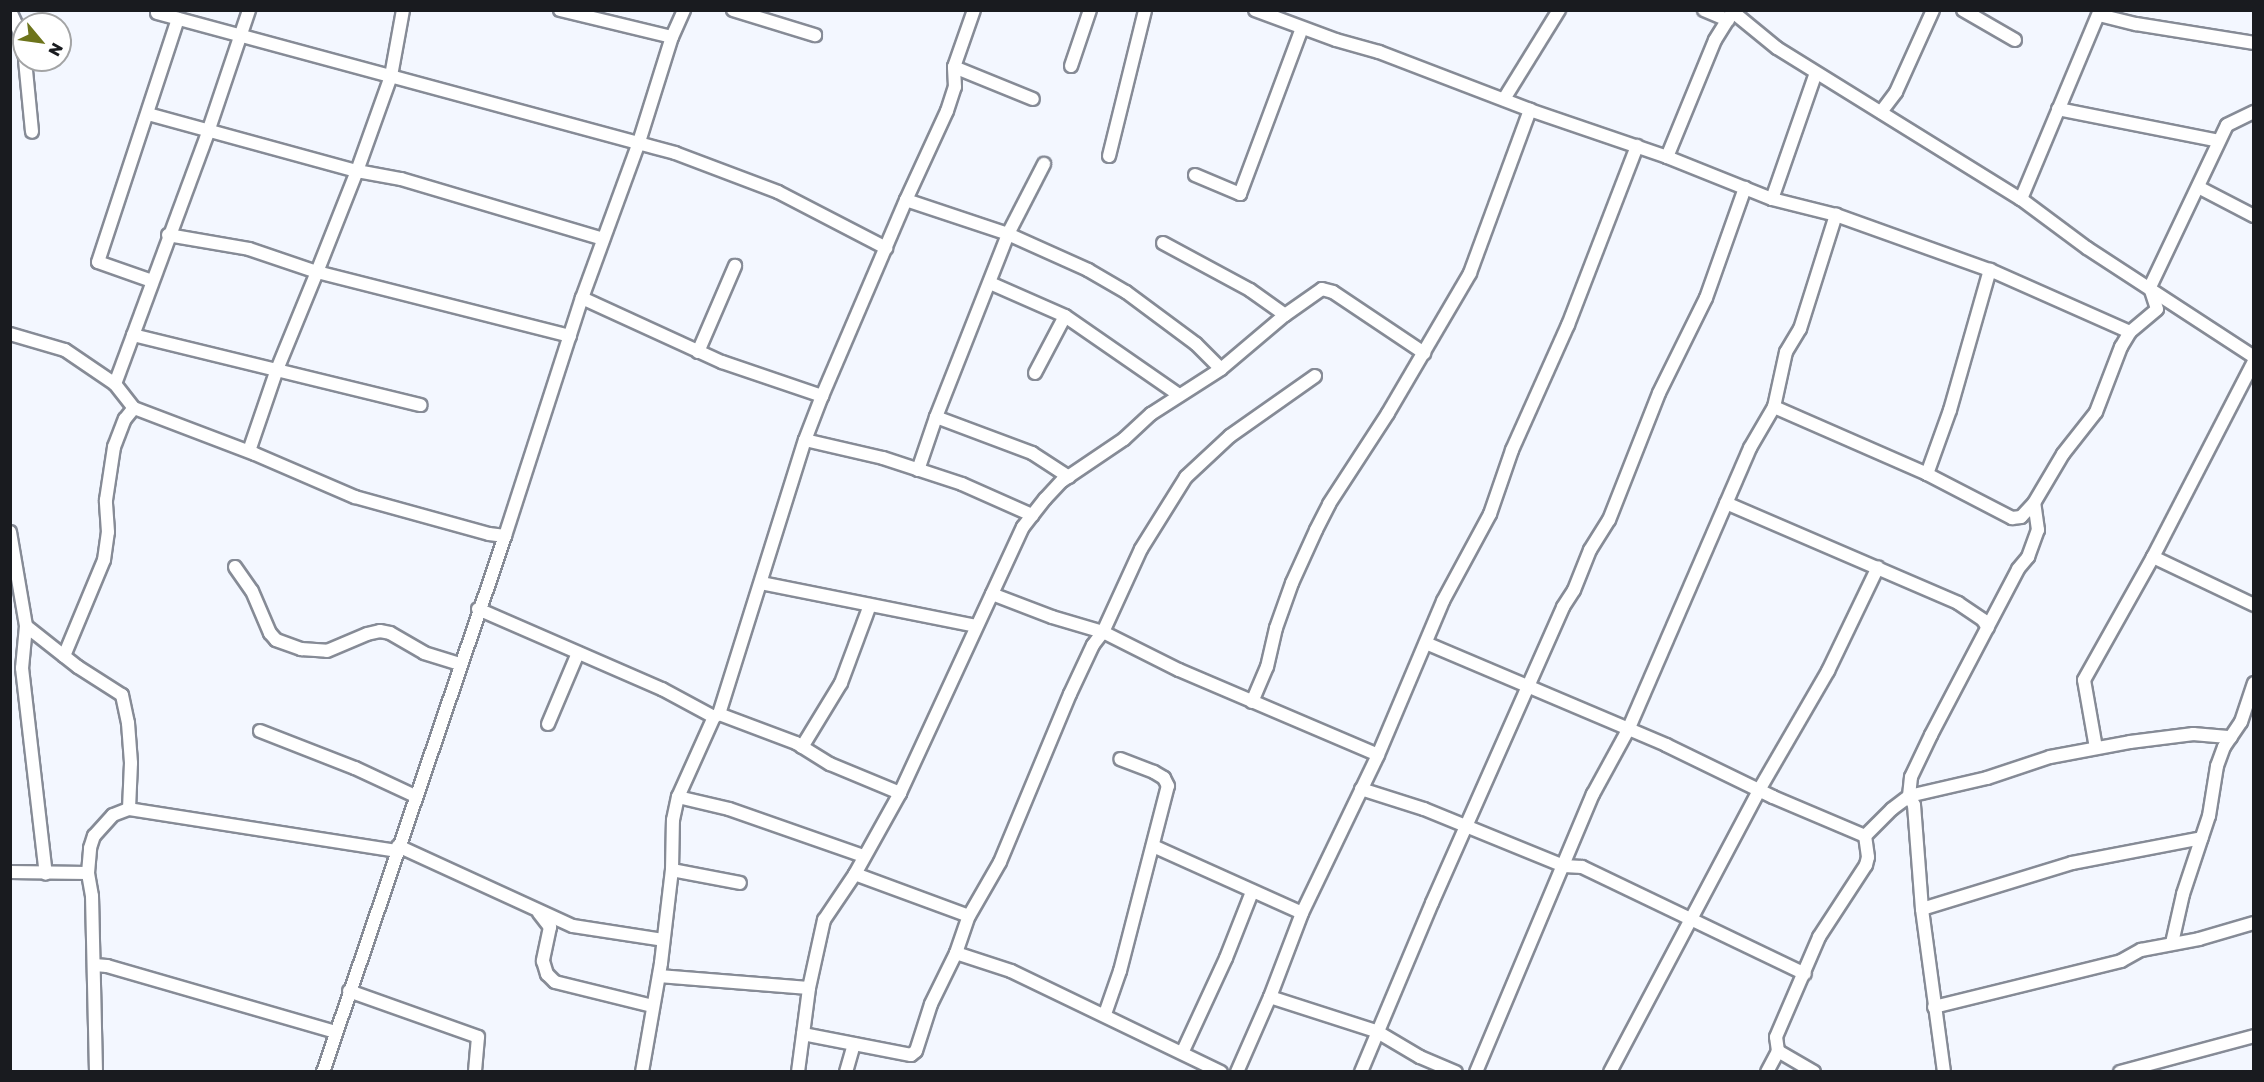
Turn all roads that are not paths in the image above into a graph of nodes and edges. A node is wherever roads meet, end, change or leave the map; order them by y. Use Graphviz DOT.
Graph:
graph roads {
  1 [pos="249,10"];
  2 [pos="403,10"];
  3 [pos="560,10"];
  4 [pos="684,10"];
  5 [pos="733,10"];
  6 [pos="974,10"];
  7 [pos="1090,10"];
  8 [pos="1145,10"];
  9 [pos="1255,10"];
  10 [pos="1559,10"];
  11 [pos="1704,10"];
  12 [pos="1963,10"];
  13 [pos="1929,12"];
  14 [pos="157,13"];
  15 [pos="2100,13"];
  16 [pos="1277,14"];
  17 [pos="1732,14"];
  18 [pos="178,19"];
  19 [pos="1302,28"];
  20 [pos="240,35"];
  21 [pos="815,35"];
  22 [pos="672,37"];
  23 [pos="2015,40"];
  24 [pos="2253,43"];
  25 [pos="1071,66"];
  26 [pos="954,67"];
  27 [pos="26,72"];
  28 [pos="1816,73"];
  29 [pos="391,76"];
  30 [pos="1033,99"];
  31 [pos="1504,99"];
  32 [pos="2058,109"];
  33 [pos="1530,110"];
  34 [pos="1881,111"];
  35 [pos="2253,112"];
  36 [pos="148,114"];
  37 [pos="32,132"];
  38 [pos="208,132"];
  39 [pos="2219,141"];
  40 [pos="639,142"];
  41 [pos="1637,147"];
  42 [pos="1109,156"];
  43 [pos="1667,157"];
  44 [pos="1044,164"];
  45 [pos="357,171"];
  46 [pos="1195,175"];
  47 [pos="1746,188"];
  48 [pos="2200,188"];
  49 [pos="1772,199"];
  50 [pos="2021,199"];
  51 [pos="906,200"];
  52 [pos="1836,215"];
  53 [pos="2253,216"];
  54 [pos="1008,234"];
  55 [pos="168,235"];
  56 [pos="603,239"];
  57 [pos="1163,243"];
  58 [pos="885,248"];
  59 [pos="735,266"];
  60 [pos="1990,270"];
  61 [pos="317,272"];
  62 [pos="152,281"];
  63 [pos="990,283"];
  64 [pos="2150,287"];
  65 [pos="582,298"];
  66 [pos="1285,315"];
  67 [pos="1065,316"];
  68 [pos="2130,332"];
  69 [pos="10,334"];
  70 [pos="133,335"];
  71 [pos="570,336"];
  72 [pos="698,352"];
  73 [pos="1424,353"];
  74 [pos="2253,357"];
  75 [pos="2253,361"];
  76 [pos="1221,369"];
  77 [pos="276,372"];
  78 [pos="1035,373"];
  79 [pos="1315,376"];
  80 [pos="116,384"];
  81 [pos="1179,395"];
  82 [pos="822,396"];
  83 [pos="422,405"];
  84 [pos="134,408"];
  85 [pos="1774,408"];
  86 [pos="936,417"];
  87 [pos="805,441"];
  88 [pos="249,452"];
  89 [pos="918,470"];
  90 [pos="1927,474"];
  91 [pos="1070,477"];
  92 [pos="1726,503"];
  93 [pos="2034,503"];
  94 [pos="1032,515"];
  95 [pos="10,532"];
  96 [pos="505,536"];
  97 [pos="2153,557"];
  98 [pos="235,567"];
  99 [pos="1878,567"];
  100 [pos="761,583"];
  101 [pos="992,594"];
  102 [pos="870,604"];
  103 [pos="2253,605"];
  104 [pos="478,609"];
  105 [pos="27,626"];
  106 [pos="976,626"];
  107 [pos="1988,628"];
  108 [pos="1102,633"];
  109 [pos="1426,643"];
  110 [pos="578,653"];
  111 [pos="64,656"];
  112 [pos="461,664"];
  113 [pos="2253,683"];
  114 [pos="1528,686"];
  115 [pos="1252,702"];
  116 [pos="717,715"];
  117 [pos="548,724"];
  118 [pos="1628,730"];
  119 [pos="260,731"];
  120 [pos="2231,737"];
  121 [pos="802,747"];
  122 [pos="2096,748"];
  123 [pos="1378,755"];
  124 [pos="1120,759"];
  125 [pos="1361,789"];
  126 [pos="1759,790"];
  127 [pos="900,793"];
  128 [pos="415,796"];
  129 [pos="1909,796"];
  130 [pos="678,797"];
  131 [pos="129,809"];
  132 [pos="1466,827"];
  133 [pos="1865,836"];
  134 [pos="2202,838"];
  135 [pos="1153,846"];
  136 [pos="398,848"];
  137 [pos="863,856"];
  138 [pos="1564,866"];
  139 [pos="672,870"];
  140 [pos="10,872"];
  141 [pos="88,873"];
  142 [pos="46,874"];
  143 [pos="855,874"];
  144 [pos="740,883"];
  145 [pos="1252,892"];
  146 [pos="1922,909"];
  147 [pos="539,912"];
  148 [pos="1302,913"];
  149 [pos="969,916"];
  150 [pos="1691,920"];
  151 [pos="2253,923"];
  152 [pos="663,940"];
  153 [pos="2172,943"];
  154 [pos="956,953"];
  155 [pos="93,965"];
  156 [pos="1804,974"];
  157 [pos="659,976"];
  158 [pos="809,988"];
  159 [pos="349,992"];
  160 [pos="1270,997"];
  161 [pos="654,1006"];
  162 [pos="1934,1007"];
  163 [pos="1105,1014"];
  164 [pos="1376,1031"];
  165 [pos="335,1032"];
  166 [pos="803,1034"];
  167 [pos="2253,1036"];
  168 [pos="854,1044"];
  169 [pos="1184,1051"];
  170 [pos="1778,1051"];
  171 [pos="96,1071"];
  172 [pos="323,1071"];
  173 [pos="475,1071"];
  174 [pos="642,1071"];
  175 [pos="798,1071"];
  176 [pos="846,1071"];
  177 [pos="1221,1071"];
  178 [pos="1237,1071"];
  179 [pos="1361,1071"];
  180 [pos="1456,1071"];
  181 [pos="1476,1071"];
  182 [pos="1610,1071"];
  183 [pos="1767,1071"];
  184 [pos="1814,1071"];
  185 [pos="1944,1071"];
  186 [pos="2120,1071"];
  1 -- 20 [label="street"];
  2 -- 29 [label="street"];
  3 -- 22 [label="street"];
  4 -- 22 [label="street"];
  5 -- 21 [label="street"];
  6 -- 26 [label="street"];
  7 -- 25 [label="street"];
  8 -- 42 [label="street"];
  9 -- 16 [label="street"];
  10 -- 31 [label="street"];
  11 -- 17 [label="street"];
  12 -- 23 [label="street"];
  13 -- 34 [label="street"];
  14 -- 18 [label="street"];
  15 -- 24 [label="street"];
  15 -- 32 [label="street"];
  16 -- 19 [label="street"];
  17 -- 28 [label="street"];
  17 -- 43 [label="street"];
  18 -- 20 [label="street"];
  18 -- 36 [label="street"];
  19 -- 31 [label="street"];
  19 -- 46 [label="street"];
  20 -- 29 [label="street"];
  20 -- 38 [label="street"];
  22 -- 40 [label="street"];
  26 -- 30 [label="street"];
  26 -- 51 [label="street"];
  27 -- 37 [label="street"];
  28 -- 34 [label="street"];
  28 -- 49 [label="street"];
  29 -- 40 [label="street"];
  29 -- 45 [label="street"];
  31 -- 33 [label="street"];
  32 -- 39 [label="street"];
  32 -- 50 [label="street"];
  33 -- 41 [label="street"];
  33 -- 73 [label="street"];
  34 -- 50 [label="street"];
  35 -- 39 [label="street"];
  36 -- 38 [label="street"];
  36 -- 62 [label="street"];
  38 -- 45 [label="street"];
  38 -- 55 [label="street"];
  39 -- 48 [label="street"];
  40 -- 56 [label="street"];
  40 -- 58 [label="street"];
  41 -- 43 [label="street"];
  41 -- 109 [label="street"];
  43 -- 47 [label="street"];
  44 -- 54 [label="street"];
  45 -- 56 [label="street"];
  45 -- 61 [label="street"];
  47 -- 49 [label="street"];
  47 -- 114 [label="street"];
  48 -- 53 [label="street"];
  48 -- 64 [label="street"];
  49 -- 52 [label="street"];
  50 -- 64 [label="street"];
  51 -- 54 [label="street"];
  51 -- 58 [label="street"];
  52 -- 60 [label="street"];
  52 -- 85 [label="street"];
  54 -- 63 [label="street"];
  54 -- 76 [label="street"];
  55 -- 61 [label="street"];
  55 -- 62 [label="street"];
  56 -- 65 [label="street"];
  57 -- 66 [label="street"];
  58 -- 82 [label="street"];
  59 -- 72 [label="street"];
  60 -- 68 [label="street"];
  60 -- 90 [label="street"];
  61 -- 71 [label="street"];
  61 -- 77 [label="street"];
  62 -- 70 [label="street"];
  63 -- 67 [label="street"];
  63 -- 86 [label="street"];
  64 -- 68 [label="street"];
  64 -- 74 [label="street"];
  65 -- 71 [label="street"];
  65 -- 72 [label="street"];
  66 -- 73 [label="street"];
  66 -- 76 [label="street"];
  67 -- 78 [label="street"];
  67 -- 81 [label="street"];
  68 -- 93 [label="street"];
  69 -- 80 [label="street"];
  70 -- 77 [label="street"];
  70 -- 80 [label="street"];
  71 -- 96 [label="street"];
  72 -- 82 [label="street"];
  73 -- 115 [label="street"];
  75 -- 97 [label="street"];
  76 -- 81 [label="street"];
  77 -- 83 [label="street"];
  77 -- 88 [label="street"];
  79 -- 108 [label="street"];
  80 -- 84 [label="street"];
  81 -- 91 [label="street"];
  82 -- 87 [label="street"];
  84 -- 88 [label="street"];
  84 -- 111 [label="street"];
  85 -- 90 [label="street"];
  85 -- 92 [label="street"];
  86 -- 89 [label="street"];
  86 -- 91 [label="street"];
  87 -- 89 [label="street"];
  87 -- 100 [label="street"];
  88 -- 96 [label="street"];
  89 -- 94 [label="street"];
  90 -- 93 [label="street"];
  91 -- 94 [label="street"];
  92 -- 99 [label="street"];
  92 -- 118 [label="street"];
  93 -- 107 [label="street"];
  94 -- 101 [label="street"];
  95 -- 105 [label="street"];
  96 -- 104 [label="street"];
  97 -- 103 [label="street"];
  97 -- 122 [label="street"];
  98 -- 112 [label="street"];
  99 -- 107 [label="street"];
  99 -- 126 [label="street"];
  100 -- 102 [label="street"];
  100 -- 116 [label="street"];
  101 -- 106 [label="street"];
  101 -- 108 [label="street"];
  102 -- 106 [label="street"];
  102 -- 121 [label="street"];
  104 -- 110 [label="street"];
  104 -- 112 [label="street"];
  105 -- 111 [label="street"];
  105 -- 142 [label="street"];
  106 -- 127 [label="street"];
  107 -- 129 [label="street"];
  108 -- 115 [label="street"];
  108 -- 149 [label="street"];
  109 -- 114 [label="street"];
  109 -- 123 [label="street"];
  110 -- 116 [label="street"];
  110 -- 117 [label="street"];
  111 -- 131 [label="street"];
  112 -- 128 [label="street"];
  113 -- 120 [label="street"];
  114 -- 118 [label="street"];
  114 -- 132 [label="street"];
  115 -- 123 [label="street"];
  116 -- 121 [label="street"];
  116 -- 130 [label="street"];
  118 -- 126 [label="street"];
  118 -- 138 [label="street"];
  119 -- 128 [label="street"];
  120 -- 122 [label="street"];
  120 -- 134 [label="street"];
  121 -- 127 [label="street"];
  122 -- 129 [label="street"];
  123 -- 125 [label="street"];
  124 -- 135 [label="street"];
  125 -- 132 [label="street"];
  125 -- 148 [label="street"];
  126 -- 133 [label="street"];
  126 -- 150 [label="street"];
  127 -- 137 [label="street"];
  128 -- 136 [label="street"];
  129 -- 133 [label="street"];
  129 -- 146 [label="street"];
  130 -- 137 [label="street"];
  130 -- 139 [label="street"];
  131 -- 136 [label="street"];
  131 -- 141 [label="street"];
  132 -- 138 [label="street"];
  132 -- 164 [label="street"];
  133 -- 156 [label="street"];
  134 -- 146 [label="street"];
  134 -- 153 [label="street"];
  135 -- 145 [label="street"];
  135 -- 163 [label="street"];
  136 -- 147 [label="street"];
  136 -- 159 [label="street"];
  137 -- 143 [label="street"];
  138 -- 150 [label="street"];
  138 -- 181 [label="street"];
  139 -- 144 [label="street"];
  139 -- 152 [label="street"];
  140 -- 142 [label="street"];
  141 -- 142 [label="street"];
  141 -- 155 [label="street"];
  143 -- 149 [label="street"];
  143 -- 158 [label="street"];
  145 -- 148 [label="street"];
  145 -- 169 [label="street"];
  146 -- 162 [label="street"];
  147 -- 152 [label="street"];
  147 -- 161 [label="street"];
  148 -- 160 [label="street"];
  149 -- 154 [label="street"];
  150 -- 156 [label="street"];
  150 -- 182 [label="street"];
  151 -- 153 [label="street"];
  152 -- 157 [label="street"];
  153 -- 162 [label="street"];
  154 -- 163 [label="street"];
  154 -- 168 [label="street"];
  155 -- 165 [label="street"];
  155 -- 171 [label="street"];
  156 -- 170 [label="street"];
  157 -- 158 [label="street"];
  157 -- 161 [label="street"];
  158 -- 166 [label="street"];
  159 -- 165 [label="street"];
  159 -- 173 [label="street"];
  160 -- 164 [label="street"];
  160 -- 178 [label="street"];
  161 -- 174 [label="street"];
  162 -- 185 [label="street"];
  163 -- 169 [label="street"];
  164 -- 179 [label="street"];
  164 -- 180 [label="street"];
  165 -- 172 [label="street"];
  166 -- 168 [label="street"];
  166 -- 175 [label="street"];
  167 -- 186 [label="street"];
  168 -- 176 [label="street"];
  169 -- 177 [label="street"];
  170 -- 183 [label="street"];
  170 -- 184 [label="street"];
}
